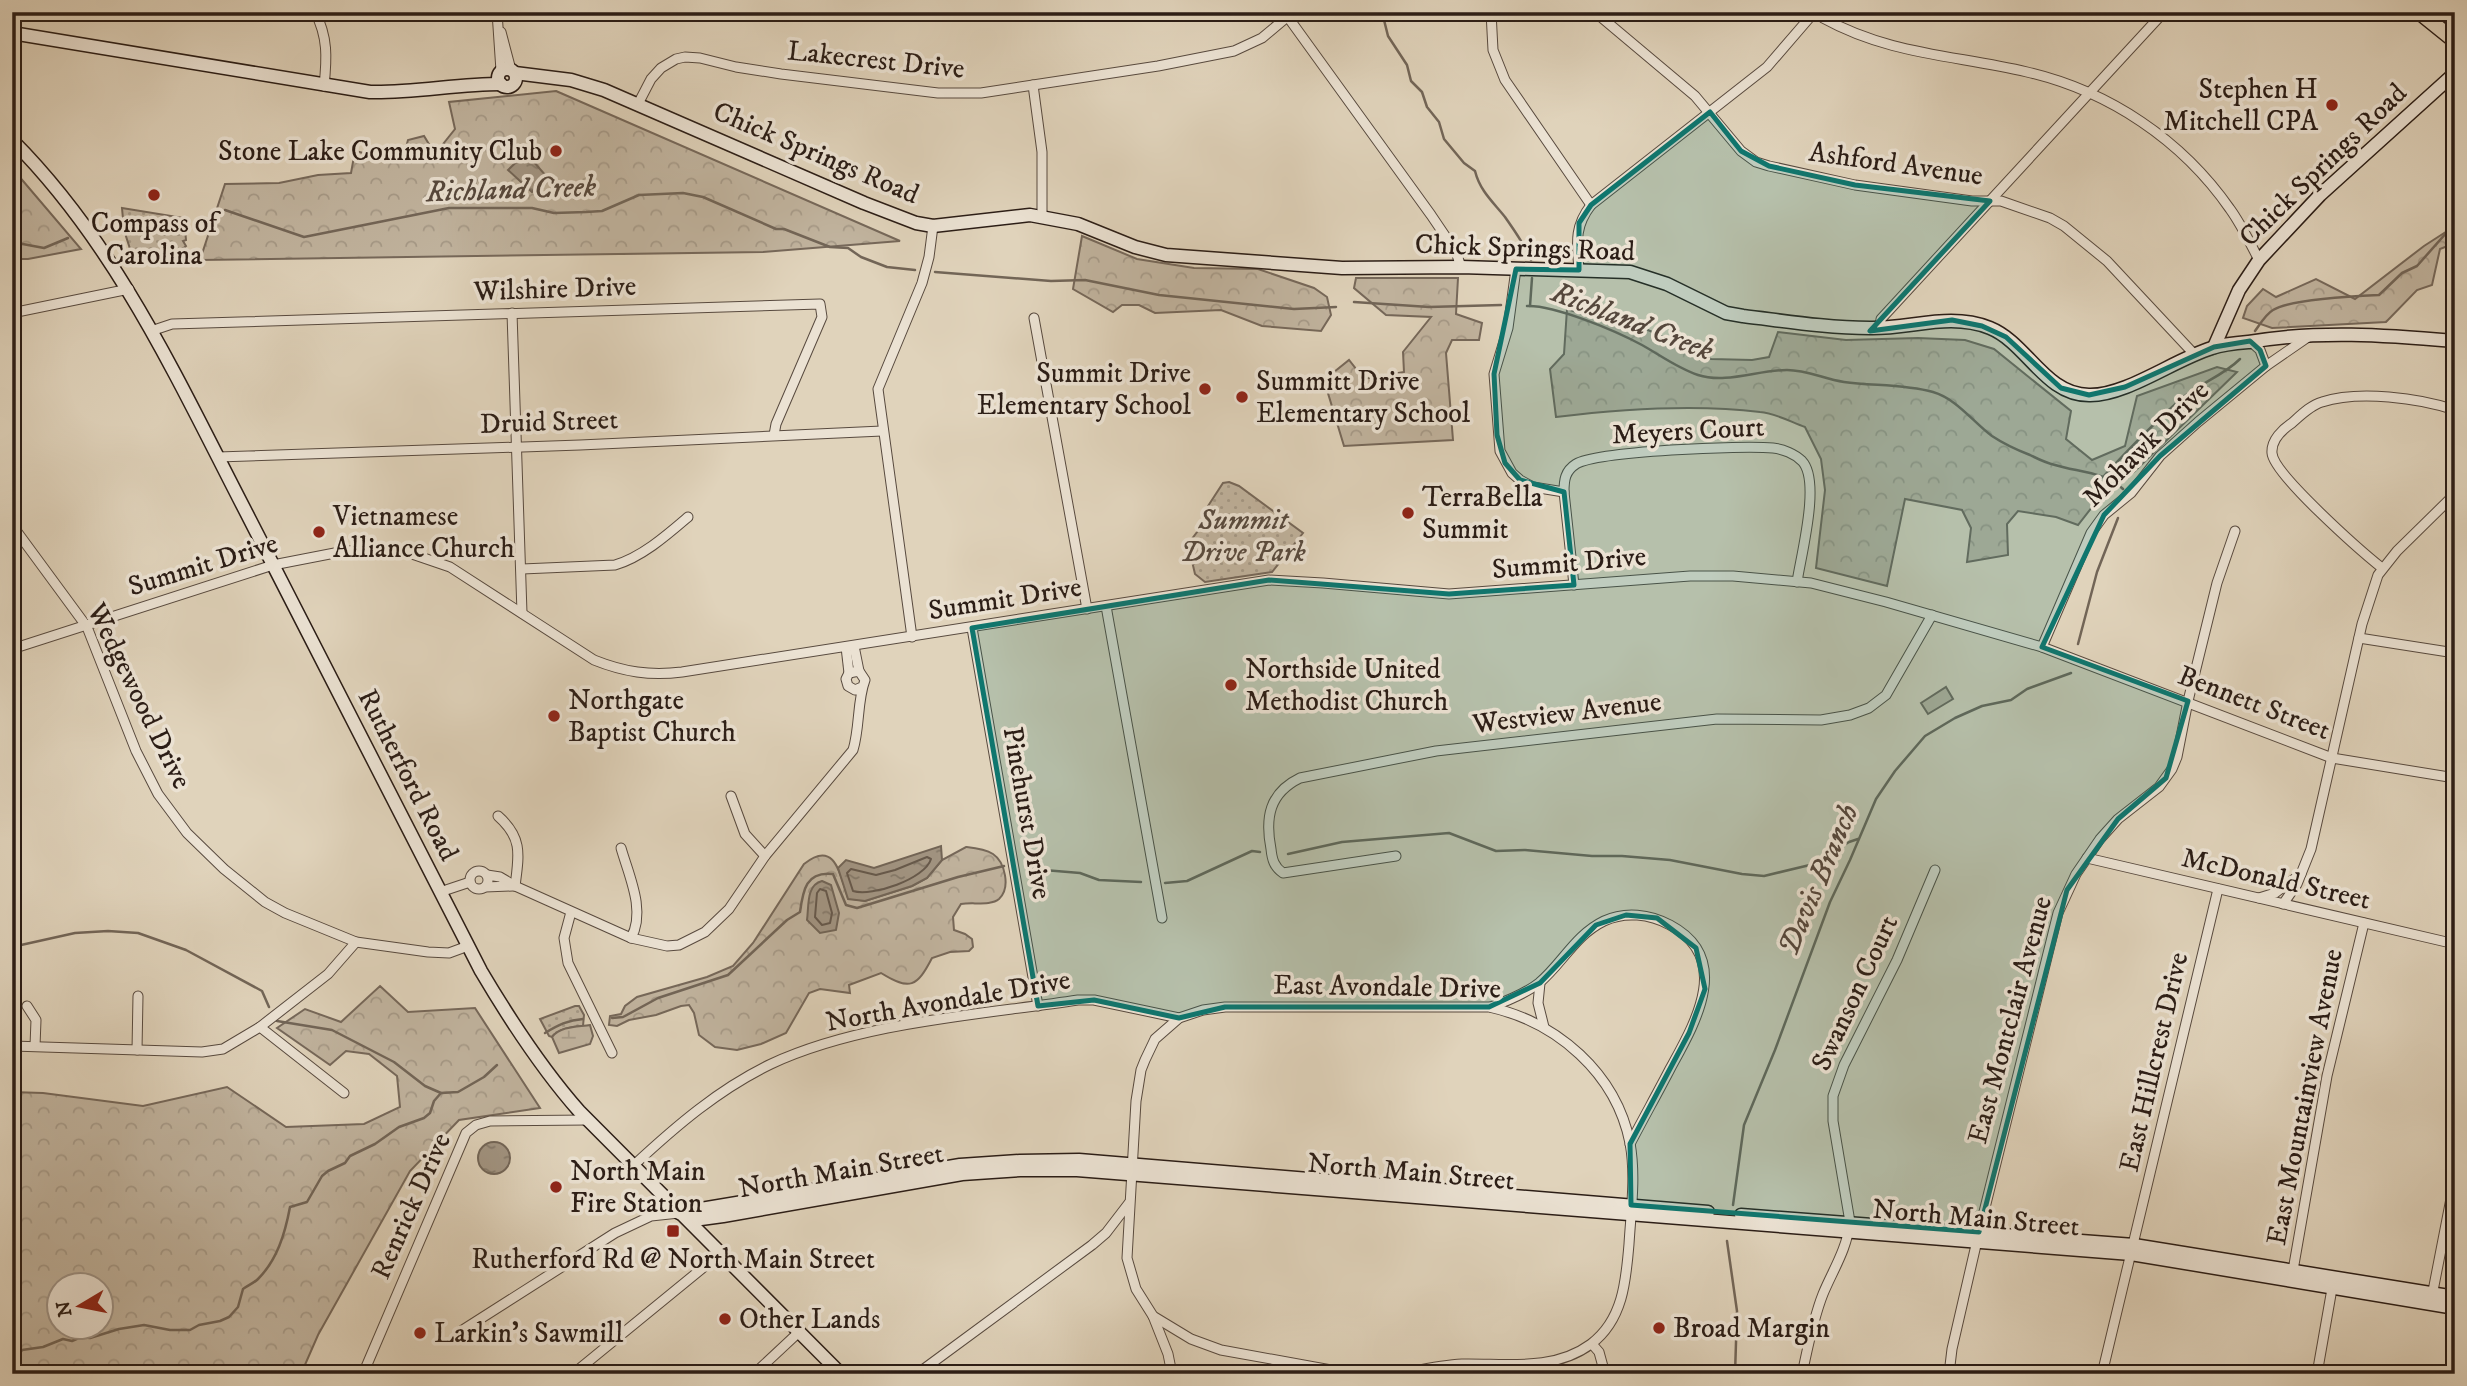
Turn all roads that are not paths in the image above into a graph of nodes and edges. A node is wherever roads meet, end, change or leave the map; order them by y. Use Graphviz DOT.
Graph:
graph roads {
  1 [pos="315,12"];
  2 [pos="497,12"];
  3 [pos="1491,12"];
  4 [pos="1595,12"];
  5 [pos="2144,12"];
  6 [pos="2164,12"];
  7 [pos="2419,12"];
  8 [pos="1810,14"];
  9 [pos="1286,15"];
  10 [pos="1825,15"];
  11 [pos="2156,20"];
  12 [pos="12,33"];
  13 [pos="2455,41"];
  14 [pos="2455,73"];
  15 [pos="507,76"];
  16 [pos="1033,85"];
  17 [pos="324,86"];
  18 [pos="2089,93"];
  19 [pos="639,104"];
  20 [pos="1710,112"];
  21 [pos="12,140"];
  22 [pos="1990,201"];
  23 [pos="1591,205"];
  24 [pos="1042,216"];
  25 [pos="933,226"];
  26 [pos="2259,260"];
  27 [pos="1461,267"];
  28 [pos="1516,269"];
  29 [pos="1579,270"];
  30 [pos="129,289"];
  31 [pos="12,313"];
  32 [pos="512,313"];
  33 [pos="1034,318"];
  34 [pos="1880,328"];
  35 [pos="151,331"];
  36 [pos="2309,336"];
  37 [pos="2250,341"];
  38 [pos="2455,341"];
  39 [pos="2214,347"];
  40 [pos="2194,354"];
  41 [pos="2266,366"];
  42 [pos="2455,410"];
  43 [pos="882,431"];
  44 [pos="774,435"];
  45 [pos="517,445"];
  46 [pos="218,457"];
  47 [pos="1564,492"];
  48 [pos="2455,494"];
  49 [pos="688,517"];
  50 [pos="12,525"];
  51 [pos="2235,531"];
  52 [pos="273,565"];
  53 [pos="2382,568"];
  54 [pos="522,569"];
  55 [pos="1797,582"];
  56 [pos="1574,585"];
  57 [pos="1106,606"];
  58 [pos="1087,609"];
  59 [pos="522,614"];
  60 [pos="1932,615"];
  61 [pos="87,627"];
  62 [pos="972,628"];
  63 [pos="912,637"];
  64 [pos="2359,638"];
  65 [pos="850,647"];
  66 [pos="2042,647"];
  67 [pos="12,649"];
  68 [pos="2455,653"];
  69 [pos="859,671"];
  70 [pos="849,673"];
  71 [pos="862,687"];
  72 [pos="851,689"];
  73 [pos="2188,701"];
  74 [pos="859,711"];
  75 [pos="2332,758"];
  76 [pos="2455,778"];
  77 [pos="731,796"];
  78 [pos="498,816"];
  79 [pos="621,848"];
  80 [pos="765,856"];
  81 [pos="1396,856"];
  82 [pos="2087,858"];
  83 [pos="1936,870"];
  84 [pos="2302,873"];
  85 [pos="487,875"];
  86 [pos="470,882"];
  87 [pos="515,886"];
  88 [pos="485,887"];
  89 [pos="2218,889"];
  90 [pos="440,892"];
  91 [pos="2258,898"];
  92 [pos="2283,904"];
  93 [pos="571,912"];
  94 [pos="1161,918"];
  95 [pos="2364,923"];
  96 [pos="631,938"];
  97 [pos="356,942"];
  98 [pos="2455,944"];
  99 [pos="468,946"];
  100 [pos="1539,983"];
  101 [pos="138,996"];
  102 [pos="27,1006"];
  103 [pos="1038,1006"];
  104 [pos="1489,1007"];
  105 [pos="1179,1018"];
  106 [pos="260,1027"];
  107 [pos="1544,1027"];
  108 [pos="12,1045"];
  109 [pos="35,1046"];
  110 [pos="137,1050"];
  111 [pos="612,1053"];
  112 [pos="344,1093"];
  113 [pos="588,1120"];
  114 [pos="1630,1144"];
  115 [pos="634,1165"];
  116 [pos="1130,1170"];
  117 [pos="2455,1178"];
  118 [pos="1129,1203"];
  119 [pos="1631,1210"];
  120 [pos="679,1213"];
  121 [pos="1849,1227"];
  122 [pos="1978,1237"];
  123 [pos="2132,1250"];
  124 [pos="721,1254"];
  125 [pos="2292,1276"];
  126 [pos="2333,1282"];
  127 [pos="2455,1297"];
  128 [pos="2432,1299"];
  129 [pos="2455,1308"];
  130 [pos="1153,1316"];
  131 [pos="799,1332"];
  132 [pos="458,1333"];
  133 [pos="1592,1344"];
  134 [pos="363,1374"];
  135 [pos="573,1374"];
  136 [pos="754,1374"];
  137 [pos="841,1374"];
  138 [pos="917,1374"];
  139 [pos="1172,1374"];
  140 [pos="1353,1374"];
  141 [pos="1399,1374"];
  142 [pos="1605,1374"];
  143 [pos="1802,1374"];
  144 [pos="1949,1374"];
  145 [pos="2102,1374"];
  146 [pos="2317,1374"];
  1 -- 17 [label="street"];
  2 -- 15 [label="street"];
  3 -- 23 [label="street"];
  4 -- 20 [label="street, Ashford Avenue"];
  5 -- 11 [label="street"];
  6 -- 11 [label="street"];
  7 -- 13 [label="main road"];
  8 -- 10 [label="street"];
  8 -- 20 [label="street"];
  9 -- 16 [label="street, Lakecrest Drive"];
  9 -- 27 [label="street"];
  10 -- 18 [label="street"];
  11 -- 18 [label="street"];
  12 -- 17 [label="street, Chick Springs Road"];
  14 -- 26 [label="street, Chick Springs Road"];
  15 -- 17 [label="street, Chick Springs Road"];
  15 -- 19 [label="street, Chick Springs Road"];
  16 -- 19 [label="street, Lakecrest Drive"];
  16 -- 24 [label="street"];
  18 -- 22 [label="street"];
  18 -- 26 [label="street"];
  19 -- 25 [label="street, Chick Springs Road"];
  20 -- 22 [label="street, Ashford Avenue"];
  20 -- 23 [label="street"];
  21 -- 30 [label="street, Rutherford Road"];
  22 -- 34 [label="street"];
  22 -- 40 [label="street, Ashford Avenue"];
  23 -- 29 [label="street"];
  24 -- 25 [label="street, Chick Springs Road"];
  24 -- 27 [label="street, Chick Springs Road"];
  25 -- 43 [label="street"];
  26 -- 39 [label="street, Chick Springs Road"];
  27 -- 28 [label="street, Chick Springs Road"];
  28 -- 29 [label="street, Chick Springs Road"];
  28 -- 47 [label="street"];
  29 -- 34 [label="street, Chick Springs Road"];
  30 -- 31 [label="street"];
  30 -- 35 [label="street, Rutherford Road"];
  32 -- 35 [label="street, Wilshire Drive"];
  32 -- 44 [label="street, Wilshire Drive"];
  32 -- 45 [label="street"];
  33 -- 58 [label="street"];
  34 -- 40 [label="street, Chick Springs Road"];
  35 -- 46 [label="street, Rutherford Road"];
  36 -- 37 [label="street, Mohawk Drive"];
  36 -- 38 [label="street, Mohawk Drive"];
  36 -- 41 [label="street, Mohawk Drive"];
  37 -- 39 [label="street, Mohawk Drive"];
  37 -- 41 [label="street"];
  39 -- 40 [label="street, Chick Springs Road"];
  41 -- 66 [label="street, Mohawk Drive"];
  42 -- 53 [label="street"];
  43 -- 44 [label="street, Druid Street"];
  43 -- 63 [label="street"];
  44 -- 45 [label="street, Druid Street"];
  45 -- 46 [label="street, Druid Street"];
  45 -- 54 [label="street"];
  46 -- 52 [label="street, Rutherford Road"];
  47 -- 55 [label="street, Meyers Court"];
  47 -- 56 [label="street"];
  48 -- 53 [label="street"];
  49 -- 54 [label="street"];
  50 -- 61 [label="street, Wedgewood Drive"];
  51 -- 73 [label="street, East Montclair Avenue"];
  52 -- 59 [label="street, Summit Drive"];
  52 -- 61 [label="street, Summit Drive"];
  52 -- 90 [label="street, Rutherford Road"];
  53 -- 64 [label="street"];
  54 -- 59 [label="street"];
  55 -- 56 [label="street, Summit Drive"];
  55 -- 60 [label="street, Summit Drive"];
  56 -- 57 [label="street, Summit Drive"];
  57 -- 58 [label="street, Summit Drive"];
  57 -- 94 [label="street"];
  58 -- 62 [label="street, Summit Drive"];
  59 -- 65 [label="street, Summit Drive"];
  60 -- 66 [label="street, Summit Drive"];
  60 -- 81 [label="street, Westview Avenue"];
  61 -- 67 [label="street, Summit Drive"];
  61 -- 97 [label="street, Wedgewood Drive"];
  62 -- 63 [label="street, Summit Drive"];
  62 -- 103 [label="street, Pinehurst Drive"];
  63 -- 65 [label="street, Summit Drive"];
  64 -- 68 [label="street"];
  64 -- 75 [label="street"];
  65 -- 69 [label="street"];
  65 -- 70 [label="street"];
  66 -- 73 [label="street, Bennett Street"];
  69 -- 70 [label="street"];
  69 -- 71 [label="street"];
  70 -- 72 [label="street"];
  71 -- 72 [label="street"];
  71 -- 74 [label="street"];
  72 -- 74 [label="street"];
  73 -- 75 [label="street, Bennett Street"];
  73 -- 82 [label="street, East Montclair Avenue"];
  74 -- 80 [label="street"];
  75 -- 76 [label="street, Bennett Street"];
  75 -- 84 [label="street"];
  77 -- 80 [label="street"];
  78 -- 87 [label="street"];
  79 -- 96 [label="street"];
  80 -- 96 [label="street"];
  82 -- 89 [label="street, McDonald Street"];
  82 -- 122 [label="street, East Montclair Avenue"];
  83 -- 121 [label="street, Swanson Court"];
  84 -- 91 [label="street"];
  84 -- 92 [label="street"];
  85 -- 86 [label="street"];
  85 -- 87 [label="street"];
  85 -- 88 [label="street"];
  86 -- 88 [label="street"];
  86 -- 90 [label="street"];
  87 -- 88 [label="street"];
  87 -- 93 [label="street"];
  89 -- 91 [label="street, McDonald Street"];
  89 -- 123 [label="street, East Hillcrest Drive"];
  90 -- 99 [label="street, Rutherford Road"];
  91 -- 92 [label="street, McDonald Street"];
  92 -- 95 [label="street, McDonald Street"];
  93 -- 96 [label="street"];
  93 -- 111 [label="street"];
  95 -- 98 [label="street, McDonald Street"];
  95 -- 125 [label="street, East Mountainview Avenue"];
  97 -- 99 [label="street, Wedgewood Drive"];
  97 -- 106 [label="street"];
  99 -- 113 [label="street, Rutherford Road"];
  100 -- 104 [label="street"];
  100 -- 107 [label="street"];
  100 -- 114 [label="street"];
  101 -- 110 [label="street"];
  102 -- 109 [label="street"];
  103 -- 105 [label="street, North Avondale Drive"];
  103 -- 115 [label="street, North Avondale Drive"];
  104 -- 105 [label="street, East Avondale Drive"];
  104 -- 107 [label="street, East Avondale Drive"];
  105 -- 116 [label="street, East Avondale Drive"];
  106 -- 110 [label="street"];
  106 -- 112 [label="street"];
  107 -- 114 [label="street, East Avondale Drive"];
  108 -- 109 [label="street"];
  109 -- 110 [label="street"];
  113 -- 115 [label="street, Rutherford Road"];
  113 -- 134 [label="street, Renrick Drive"];
  114 -- 119 [label="street, East Avondale Drive"];
  115 -- 120 [label="street, Rutherford Road"];
  116 -- 118 [label="street, East Avondale Drive"];
  116 -- 119 [label="street, North Main Street"];
  116 -- 120 [label="street, North Main Street"];
  117 -- 128 [label="street"];
  118 -- 130 [label="street, East Avondale Drive"];
  118 -- 138 [label="street"];
  119 -- 121 [label="street, North Main Street"];
  119 -- 133 [label="street, East Avondale Drive"];
  120 -- 124 [label="street, Rutherford Road"];
  120 -- 132 [label="street"];
  121 -- 122 [label="street, North Main Street"];
  121 -- 143 [label="street"];
  122 -- 123 [label="street, North Main Street"];
  122 -- 144 [label="street, East Montclair Avenue"];
  123 -- 125 [label="street, North Main Street"];
  123 -- 145 [label="street, East Hillcrest Drive"];
  124 -- 131 [label="street, Rutherford Road"];
  124 -- 135 [label="street"];
  125 -- 126 [label="street, North Main Street"];
  126 -- 128 [label="street, North Main Street"];
  126 -- 146 [label="street"];
  127 -- 128 [label="street, North Main Street"];
  128 -- 129 [label="street, North Main Street"];
  130 -- 139 [label="street, East Avondale Drive"];
  130 -- 140 [label="street"];
  131 -- 136 [label="street"];
  131 -- 137 [label="street, Rutherford Road"];
  133 -- 141 [label="street"];
  133 -- 142 [label="street"];
}
